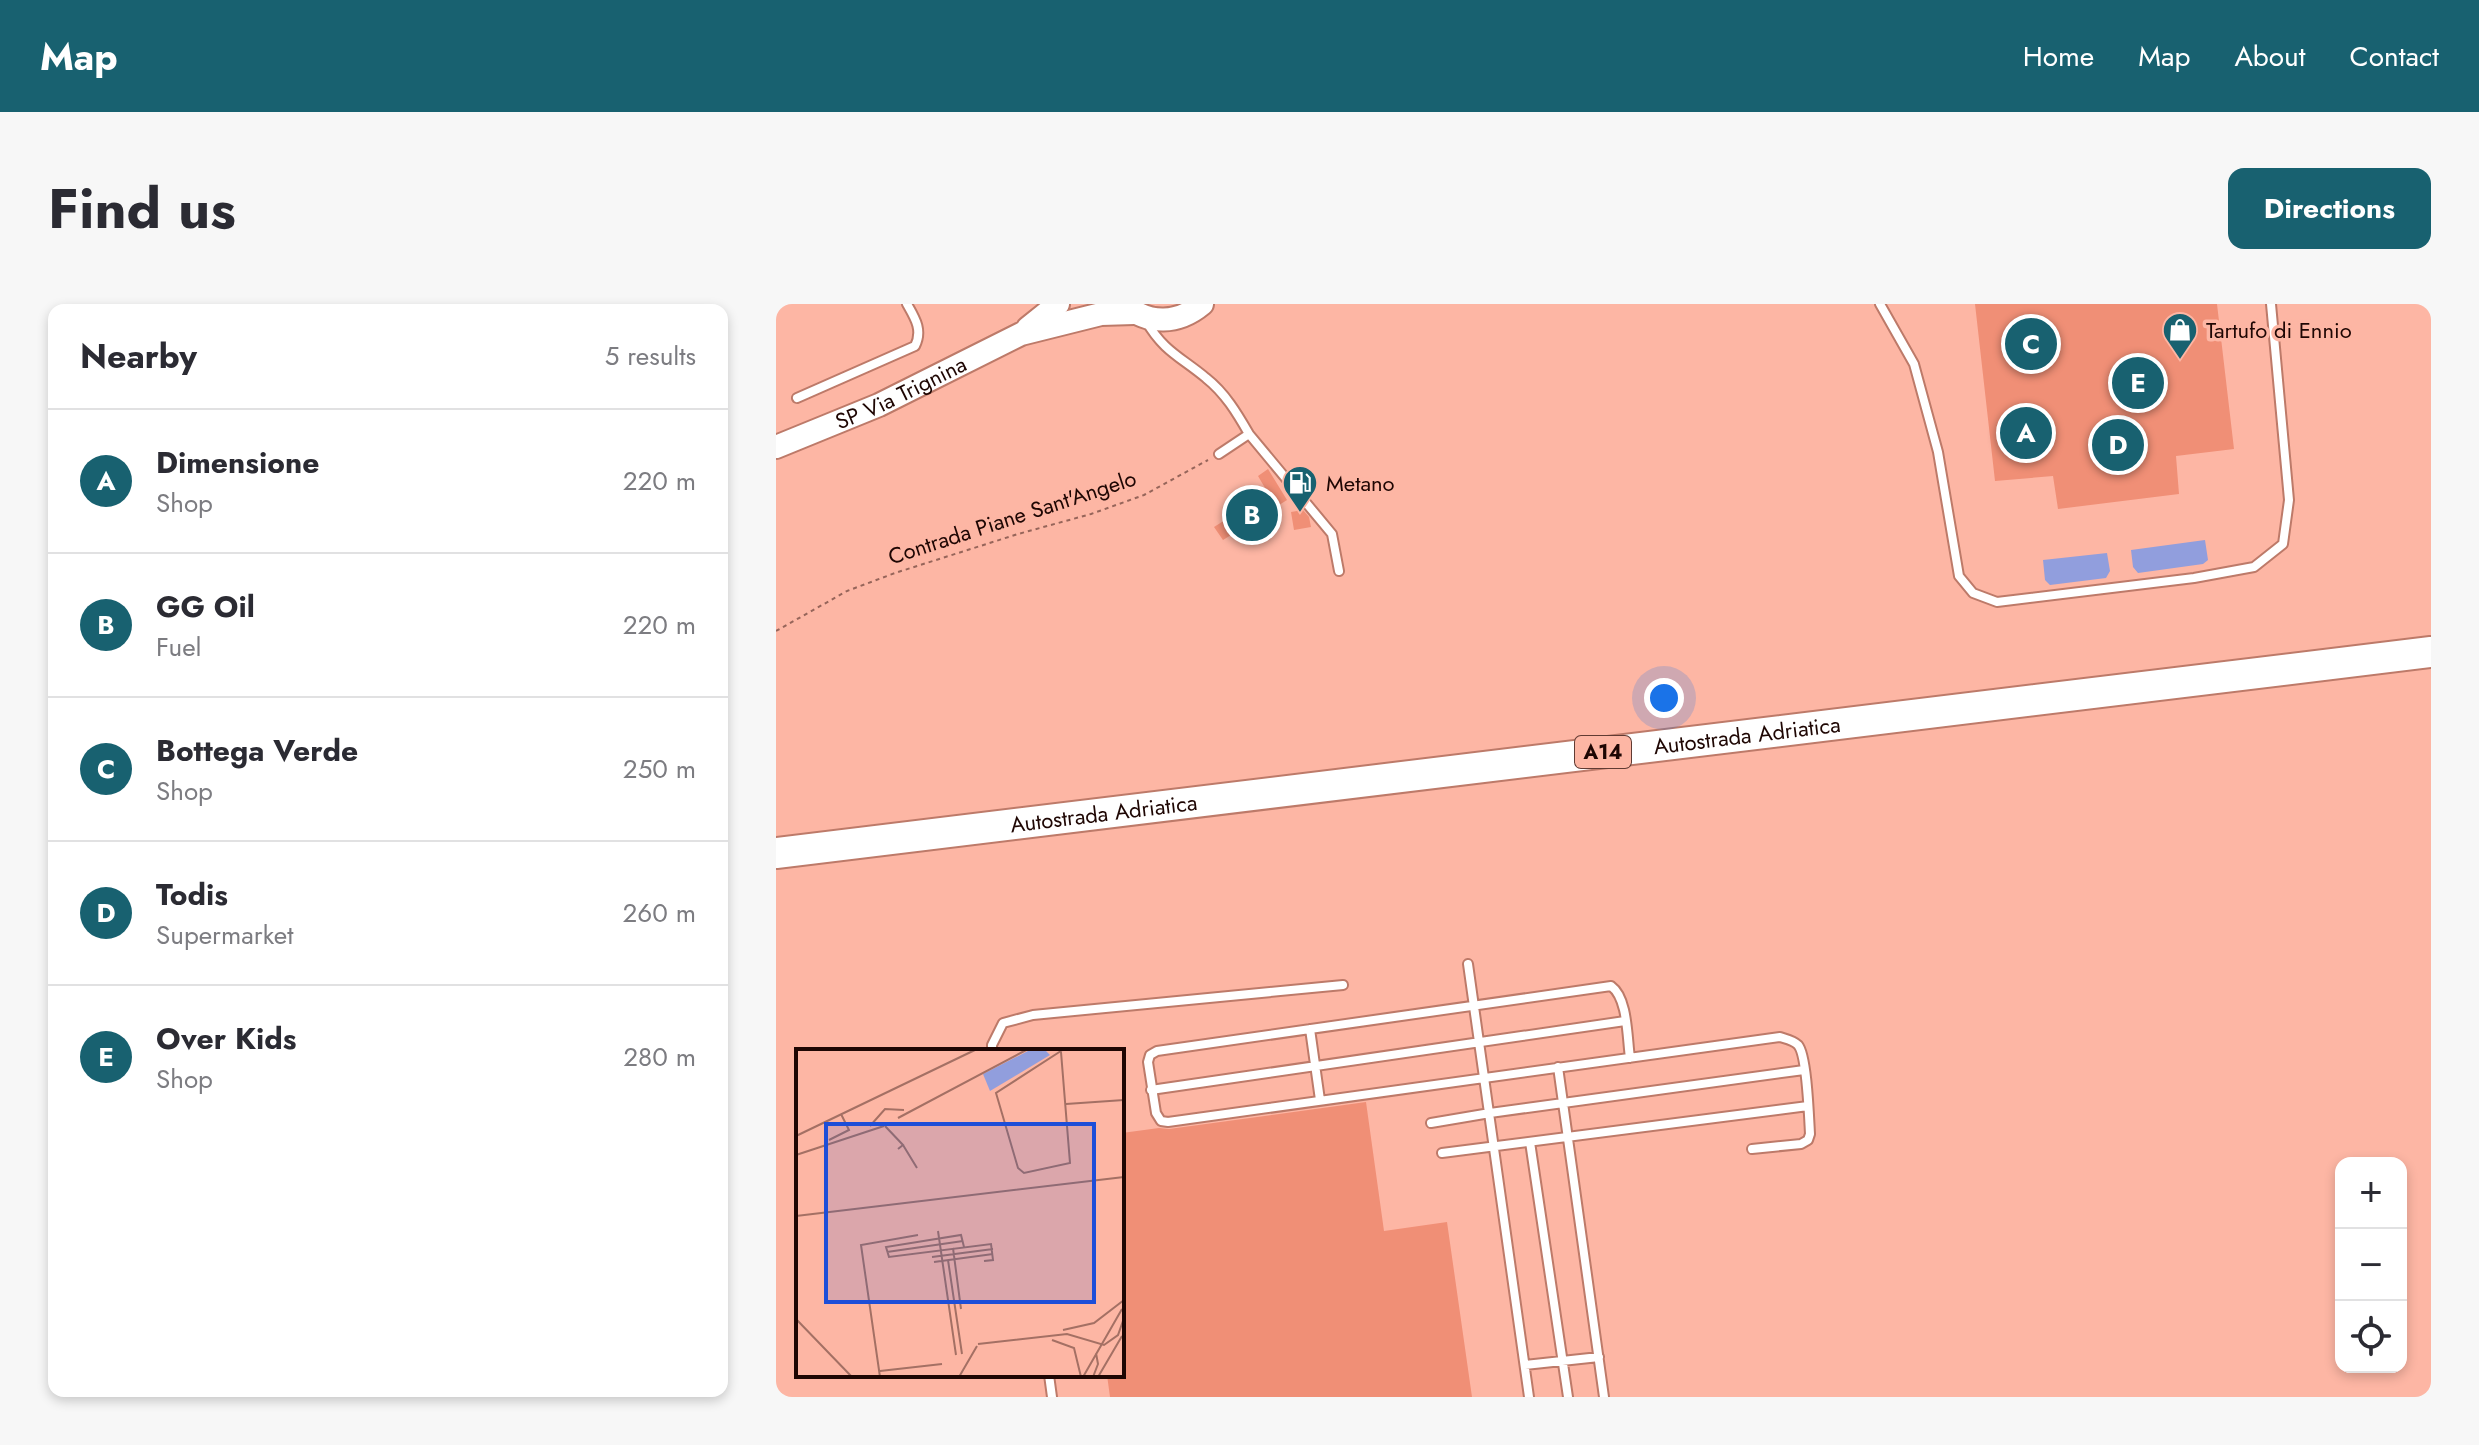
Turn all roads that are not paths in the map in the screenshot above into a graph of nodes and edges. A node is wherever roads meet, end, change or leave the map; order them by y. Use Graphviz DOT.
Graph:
graph roads {
  1 [pos="907,304"];
  2 [pos="1058,304"];
  3 [pos="1202,304"];
  4 [pos="1880,304"];
  5 [pos="2271,304"];
  6 [pos="1134,311"];
  7 [pos="1169,320"];
  8 [pos="1021,334"];
  9 [pos="1180,360"];
  10 [pos="797,398"];
  11 [pos="1249,434"];
  12 [pos="776,447"];
  13 [pos="1219,454"];
  14 [pos="1339,571"];
  15 [pos="2431,634"];
  16 [pos="2431,652"];
  17 [pos="776,834"];
  18 [pos="776,853"];
  19 [pos="1468,964"];
  20 [pos="1343,985"];
  21 [pos="1474,1005"];
  22 [pos="1625,1021"];
  23 [pos="1310,1029"];
  24 [pos="1480,1042"];
  25 [pos="992,1049"];
  26 [pos="1630,1058"];
  27 [pos="1316,1066"];
  28 [pos="1558,1067"];
  29 [pos="1804,1070"];
  30 [pos="1485,1077"];
  31 [pos="1151,1090"];
  32 [pos="1320,1100"];
  33 [pos="1565,1103"];
  34 [pos="1808,1106"];
  35 [pos="1490,1113"];
  36 [pos="1431,1123"];
  37 [pos="1569,1137"];
  38 [pos="1530,1142"];
  39 [pos="1495,1147"];
  40 [pos="1752,1149"];
  41 [pos="1442,1153"];
  42 [pos="1599,1357"];
  43 [pos="1563,1361"];
  44 [pos="1525,1365"];
  45 [pos="1049,1377"];
  46 [pos="1052,1397"];
  47 [pos="1529,1397"];
  48 [pos="1568,1397"];
  49 [pos="1604,1397"];
  1 -- 10 [label="lane"];
  2 -- 8 [label="main road, SP Via Trignina"];
  3 -- 7 [label="main road"];
  4 -- 5 [label="lane"];
  6 -- 7 [label="main road, SP Via Trignina"];
  6 -- 8 [label="main road, SP Via Trignina"];
  6 -- 9 [label="lane"];
  7 -- 9 [label="lane"];
  8 -- 12 [label="main road, SP Via Trignina"];
  9 -- 11 [label="lane"];
  11 -- 13 [label="lane"];
  11 -- 14 [label="lane"];
  15 -- 17 [label="highway, Autostrada Adriatica / A14"];
  16 -- 18 [label="highway, Autostrada Adriatica / A14"];
  19 -- 21 [label="lane"];
  20 -- 25 [label="lane"];
  21 -- 22 [label="lane"];
  21 -- 23 [label="lane"];
  21 -- 24 [label="lane"];
  22 -- 24 [label="lane"];
  22 -- 26 [label="lane"];
  23 -- 27 [label="lane"];
  23 -- 31 [label="lane"];
  24 -- 27 [label="lane"];
  24 -- 30 [label="lane"];
  26 -- 28 [label="lane"];
  26 -- 29 [label="lane"];
  27 -- 31 [label="lane"];
  27 -- 32 [label="lane"];
  28 -- 30 [label="lane"];
  28 -- 33 [label="lane"];
  29 -- 33 [label="lane"];
  29 -- 34 [label="lane"];
  30 -- 32 [label="lane"];
  30 -- 35 [label="lane"];
  31 -- 32 [label="lane"];
  33 -- 35 [label="lane"];
  33 -- 37 [label="lane"];
  34 -- 37 [label="lane"];
  34 -- 40 [label="lane"];
  35 -- 36 [label="lane"];
  35 -- 39 [label="lane"];
  37 -- 38 [label="lane"];
  37 -- 42 [label="lane"];
  38 -- 39 [label="lane"];
  38 -- 43 [label="lane"];
  39 -- 41 [label="lane"];
  39 -- 44 [label="lane"];
  42 -- 43 [label="lane"];
  42 -- 49 [label="lane"];
  43 -- 44 [label="lane"];
  43 -- 48 [label="lane"];
  44 -- 47 [label="lane"];
  45 -- 46 [label="lane"];
}
